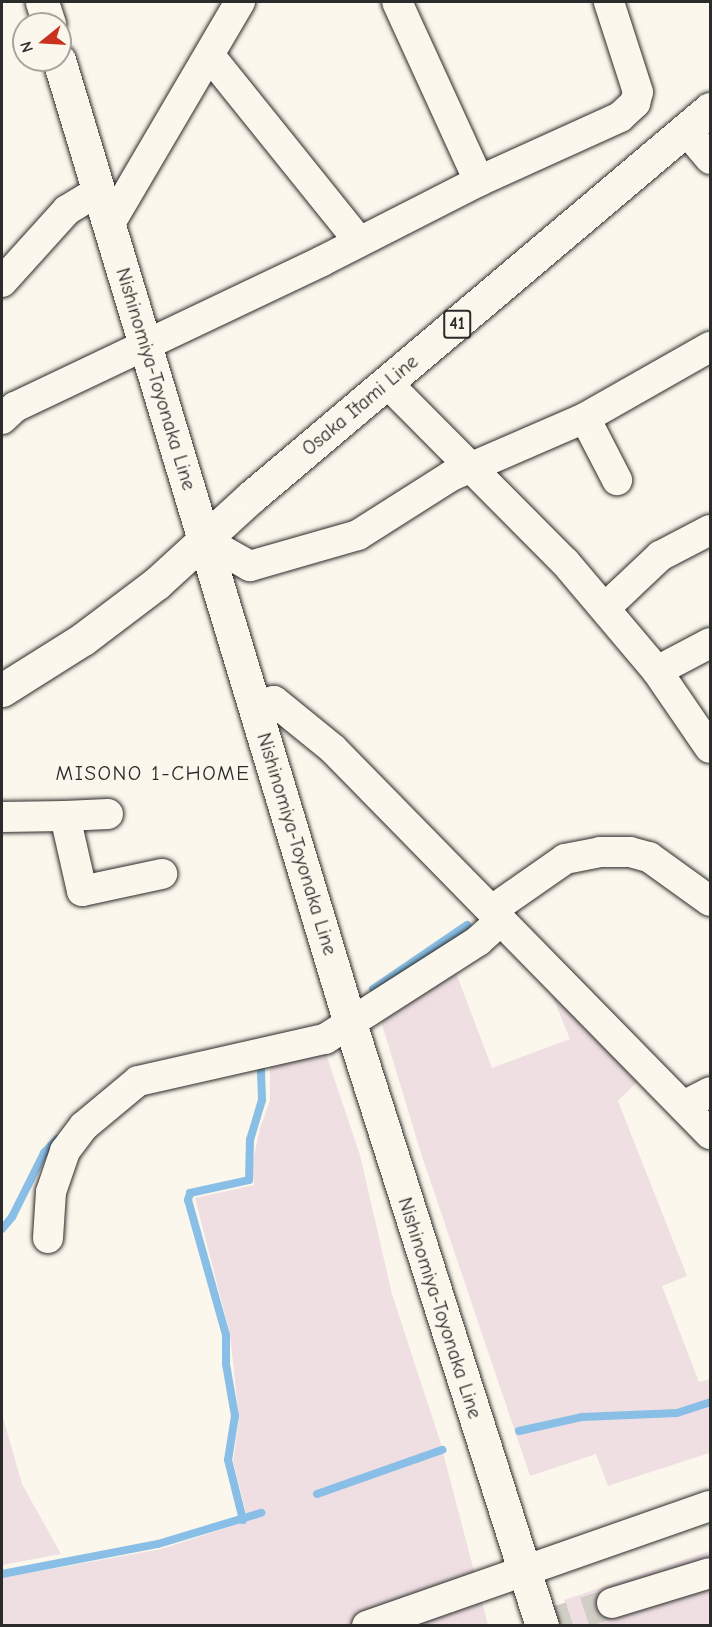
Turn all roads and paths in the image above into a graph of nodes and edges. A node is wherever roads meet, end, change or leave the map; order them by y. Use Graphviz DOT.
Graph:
graph roads {
  1 [pos="240,2"];
  2 [pos="397,2"];
  3 [pos="609,2"];
  4 [pos="210,56"];
  5 [pos="64,72"];
  6 [pos="711,109"];
  7 [pos="686,130"];
  8 [pos="711,159"];
  9 [pos="479,181"];
  10 [pos="99,191"];
  11 [pos="109,225"];
  12 [pos="358,240"];
  13 [pos="2,282"];
  14 [pos="146,346"];
  15 [pos="711,347"];
  16 [pos="387,383"];
  17 [pos="6,406"];
  18 [pos="585,418"];
  19 [pos="469,466"];
  20 [pos="617,480"];
  21 [pos="711,530"];
  22 [pos="204,540"];
  23 [pos="605,608"];
  24 [pos="711,643"];
  25 [pos="657,671"];
  26 [pos="2,690"];
  27 [pos="255,705"];
  28 [pos="711,748"];
  29 [pos="108,814"];
  30 [pos="65,816"];
  31 [pos="2,817"];
  32 [pos="162,874"];
  33 [pos="711,901"];
  34 [pos="496,915"];
  35 [pos="350,1023"];
  36 [pos="711,1092"];
  37 [pos="683,1106"];
  38 [pos="711,1134"];
  39 [pos="48,1238"];
  40 [pos="711,1506"];
  41 [pos="524,1569"];
  42 [pos="711,1573"];
  43 [pos="612,1603"];
  44 [pos="367,1626"];
  45 [pos="542,1626"];
  1 -- 4 [label="street"];
  2 -- 9 [label="street"];
  3 -- 9 [label="street"];
  4 -- 11 [label="street"];
  4 -- 12 [label="street"];
  5 -- 10 [label="main road, Nishinomiya-Toyonaka Line"];
  6 -- 7 [label="main road, Osaka Itami Line / 41"];
  7 -- 8 [label="street"];
  7 -- 16 [label="main road, Osaka Itami Line / 41"];
  9 -- 12 [label="street"];
  10 -- 11 [label="main road, Nishinomiya-Toyonaka Line"];
  10 -- 13 [label="street"];
  11 -- 14 [label="main road, Nishinomiya-Toyonaka Line"];
  12 -- 14 [label="street"];
  14 -- 17 [label="street"];
  14 -- 22 [label="main road, Nishinomiya-Toyonaka Line"];
  15 -- 18 [label="street"];
  16 -- 19 [label="street"];
  16 -- 22 [label="main road, Osaka Itami Line / 41"];
  18 -- 19 [label="street"];
  18 -- 20 [label="street"];
  19 -- 22 [label="street"];
  19 -- 23 [label="street"];
  21 -- 23 [label="street"];
  22 -- 26 [label="main road, Osaka Itami Line / 41"];
  22 -- 27 [label="main road, Nishinomiya-Toyonaka Line"];
  23 -- 25 [label="street"];
  24 -- 25 [label="street"];
  25 -- 28 [label="street"];
  27 -- 34 [label="street"];
  27 -- 35 [label="main road, Nishinomiya-Toyonaka Line"];
  29 -- 30 [label="street"];
  30 -- 31 [label="street"];
  30 -- 32 [label="street"];
  33 -- 34 [label="street"];
  34 -- 35 [label="street"];
  34 -- 37 [label="street"];
  35 -- 39 [label="street"];
  35 -- 41 [label="main road, Nishinomiya-Toyonaka Line"];
  36 -- 37 [label="street"];
  37 -- 38 [label="street"];
  40 -- 41 [label="street"];
  41 -- 44 [label="street"];
  41 -- 45 [label="main road, Nishinomiya-Toyonaka Line"];
  42 -- 43 [label="street"];
}
